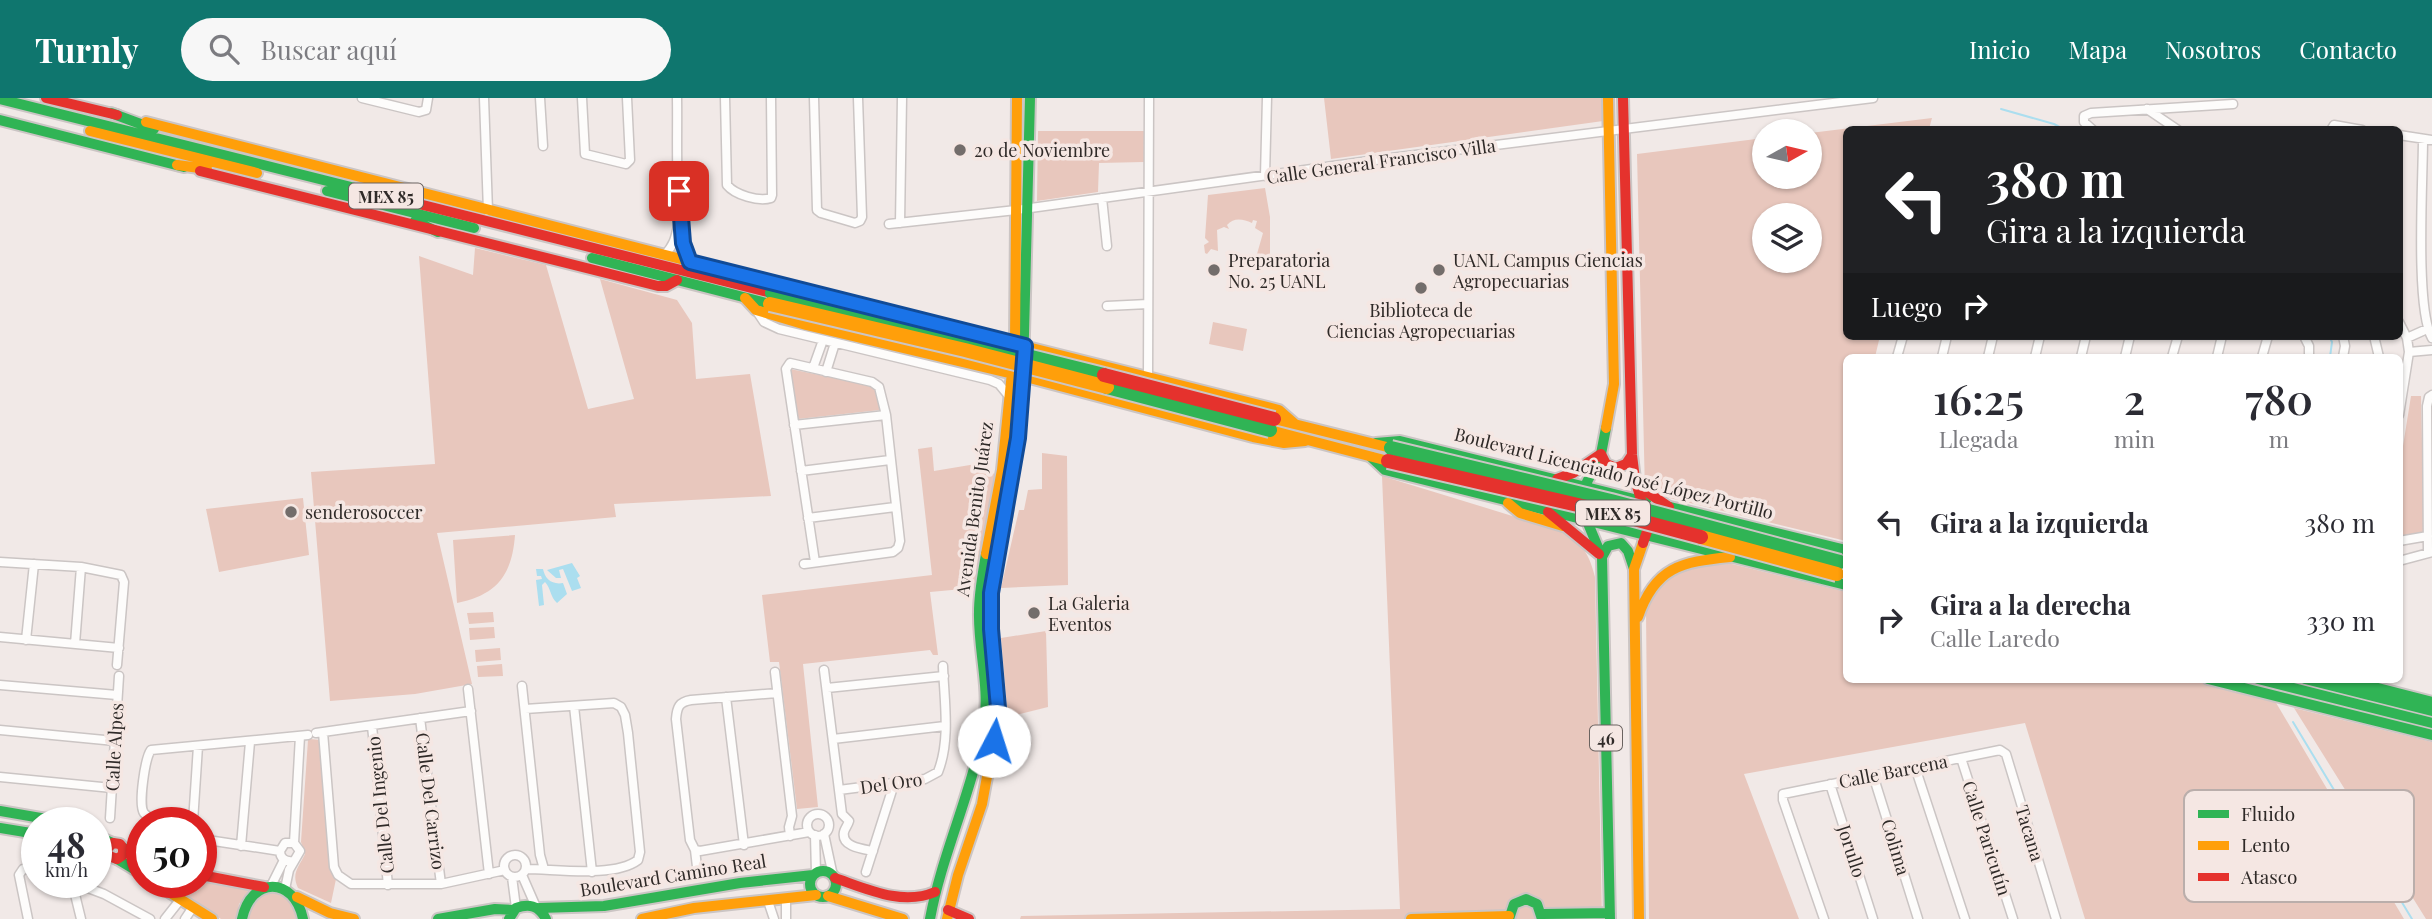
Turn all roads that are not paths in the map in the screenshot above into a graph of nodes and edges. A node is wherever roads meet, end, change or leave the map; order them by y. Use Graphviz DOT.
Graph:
graph roads {
  1 [pos="46,98"];
  2 [pos="362,98"];
  3 [pos="428,98"];
  4 [pos="484,98"];
  5 [pos="540,98"];
  6 [pos="582,98"];
  7 [pos="627,98"];
  8 [pos="677,98"];
  9 [pos="725,98"];
  10 [pos="771,98"];
  11 [pos="814,98"];
  12 [pos="858,98"];
  13 [pos="902,98"];
  14 [pos="1017,98"];
  15 [pos="1030,98"];
  16 [pos="1149,98"];
  17 [pos="1267,98"];
  18 [pos="1608,98"];
  19 [pos="1623,98"];
  20 [pos="1873,98"];
  21 [pos="0,99"];
  22 [pos="377,100"];
  23 [pos="2233,104"];
  24 [pos="0,108"];
  25 [pos="2147,109"];
  26 [pos="111,113"];
  27 [pos="0,120"];
  28 [pos="2089,126"];
  29 [pos="2172,126"];
  30 [pos="1617,131"];
  31 [pos="2403,136"];
  32 [pos="2427,140"];
  33 [pos="543,146"];
  34 [pos="207,150"];
  35 [pos="177,165"];
  36 [pos="253,172"];
  37 [pos="1265,176"];
  38 [pos="1149,192"];
  39 [pos="1102,198"];
  40 [pos="382,206"];
  41 [pos="1022,209"];
  42 [pos="488,211"];
  43 [pos="680,218"];
  44 [pos="900,223"];
  45 [pos="889,224"];
  46 [pos="438,232"];
  47 [pos="1107,246"];
  48 [pos="664,255"];
  49 [pos="690,262"];
  50 [pos="677,280"];
  51 [pos="745,298"];
  52 [pos="771,299"];
  53 [pos="1149,304"];
  54 [pos="1107,306"];
  55 [pos="756,310"];
  56 [pos="2427,329"];
  57 [pos="2403,330"];
  58 [pos="972,332"];
  59 [pos="2407,338"];
  60 [pos="2432,338"];
  61 [pos="823,340"];
  62 [pos="835,343"];
  63 [pos="1020,345"];
  64 [pos="898,348"];
  65 [pos="2432,350"];
  66 [pos="1045,351"];
  67 [pos="2409,352"];
  68 [pos="880,354"];
  69 [pos="926,355"];
  70 [pos="967,363"];
  71 [pos="2403,364"];
  72 [pos="813,368"];
  73 [pos="941,368"];
  74 [pos="826,372"];
  75 [pos="1016,375"];
  76 [pos="1148,377"];
  77 [pos="1040,381"];
  78 [pos="2430,396"];
  79 [pos="1014,397"];
  80 [pos="886,415"];
  81 [pos="1295,424"];
  82 [pos="794,425"];
  83 [pos="1272,425"];
  84 [pos="1012,429"];
  85 [pos="1310,440"];
  86 [pos="1371,450"];
  87 [pos="1601,454"];
  88 [pos="1632,455"];
  89 [pos="890,460"];
  90 [pos="1014,460"];
  91 [pos="1002,470"];
  92 [pos="801,471"];
  93 [pos="1556,479"];
  94 [pos="1635,479"];
  95 [pos="1586,486"];
  96 [pos="1009,488"];
  97 [pos="1641,500"];
  98 [pos="1506,501"];
  99 [pos="895,507"];
  100 [pos="1669,507"];
  101 [pos="1549,512"];
  102 [pos="1687,512"];
  103 [pos="808,518"];
  104 [pos="1587,521"];
  105 [pos="1564,526"];
  106 [pos="1646,535"];
  107 [pos="2428,536"];
  108 [pos="2403,540"];
  109 [pos="1680,544"];
  110 [pos="2430,552"];
  111 [pos="1730,556"];
  112 [pos="1602,557"];
  113 [pos="2403,560"];
  114 [pos="0,562"];
  115 [pos="815,562"];
  116 [pos="34,564"];
  117 [pos="804,564"];
  118 [pos="81,567"];
  119 [pos="1634,569"];
  120 [pos="1843,569"];
  121 [pos="1843,569"];
  122 [pos="1843,569"];
  123 [pos="1634,631"];
  124 [pos="0,637"];
  125 [pos="26,640"];
  126 [pos="75,644"];
  127 [pos="119,648"];
  128 [pos="117,665"];
  129 [pos="943,666"];
  130 [pos="824,670"];
  131 [pos="775,672"];
  132 [pos="944,676"];
  133 [pos="119,677"];
  134 [pos="2224,683"];
  135 [pos="2275,683"];
  136 [pos="2321,683"];
  137 [pos="2371,684"];
  138 [pos="0,685"];
  139 [pos="522,686"];
  140 [pos="827,688"];
  141 [pos="468,690"];
  142 [pos="777,692"];
  143 [pos="117,695"];
  144 [pos="726,697"];
  145 [pos="2432,702"];
  146 [pos="574,706"];
  147 [pos="525,709"];
  148 [pos="471,711"];
  149 [pos="2432,711"];
  150 [pos="420,719"];
  151 [pos="990,722"];
  152 [pos="2432,723"];
  153 [pos="372,726"];
  154 [pos="945,726"];
  155 [pos="0,730"];
  156 [pos="312,734"];
  157 [pos="2432,735"];
  158 [pos="833,739"];
  159 [pos="115,741"];
  160 [pos="250,742"];
  161 [pos="198,747"];
  162 [pos="2000,750"];
  163 [pos="1961,758"];
  164 [pos="1915,767"];
  165 [pos="1873,775"];
  166 [pos="0,777"];
  167 [pos="1830,784"];
  168 [pos="894,785"];
  169 [pos="112,788"];
  170 [pos="839,790"];
  171 [pos="111,807"];
  172 [pos="143,807"];
  173 [pos="194,807"];
  174 [pos="0,811"];
  175 [pos="842,814"];
  176 [pos="21,815"];
  177 [pos="792,816"];
  178 [pos="826,818"];
  179 [pos="808,821"];
  180 [pos="0,828"];
  181 [pos="844,830"];
  182 [pos="21,831"];
  183 [pos="825,833"];
  184 [pos="812,834"];
  185 [pos="790,836"];
  186 [pos="217,842"];
  187 [pos="294,843"];
  188 [pos="744,845"];
  189 [pos="242,846"];
  190 [pos="280,850"];
  191 [pos="695,850"];
  192 [pos="112,851"];
  193 [pos="873,851"];
  194 [pos="540,855"];
  195 [pos="524,858"];
  196 [pos="288,860"];
  197 [pos="488,861"];
  198 [pos="126,862"];
  199 [pos="544,869"];
  200 [pos="507,870"];
  201 [pos="942,870"];
  202 [pos="524,872"];
  203 [pos="592,872"];
  204 [pos="866,872"];
  205 [pos="489,874"];
  206 [pos="815,874"];
  207 [pos="698,875"];
  208 [pos="957,875"];
  209 [pos="834,877"];
  210 [pos="217,878"];
  211 [pos="441,884"];
  212 [pos="388,885"];
  213 [pos="278,889"];
  214 [pos="935,892"];
  215 [pos="822,896"];
  216 [pos="24,898"];
  217 [pos="76,898"];
  218 [pos="112,898"];
  219 [pos="786,899"];
  220 [pos="768,901"];
  221 [pos="130,907"];
  222 [pos="186,909"];
  223 [pos="540,911"];
  224 [pos="513,912"];
  225 [pos="948,915"];
  226 [pos="1542,916"];
  227 [pos="1610,916"];
  228 [pos="1509,917"];
  229 [pos="28,919"];
  230 [pos="81,919"];
  231 [pos="133,919"];
  232 [pos="150,919"];
  233 [pos="165,919"];
  234 [pos="212,919"];
  235 [pos="242,919"];
  236 [pos="303,919"];
  237 [pos="354,919"];
  238 [pos="438,919"];
  239 [pos="642,919"];
  240 [pos="774,919"];
  241 [pos="786,919"];
  242 [pos="903,919"];
  243 [pos="930,919"];
  244 [pos="969,919"];
  245 [pos="1411,919"];
  246 [pos="1423,919"];
  247 [pos="1639,919"];
  248 [pos="1824,919"];
  249 [pos="1873,919"];
  250 [pos="1918,919"];
  251 [pos="1965,919"];
  252 [pos="2013,919"];
  253 [pos="2056,919"];
  1 -- 26 [label="main road, Boulevard Licenciado José López Portillo"];
  2 -- 22 [label="street"];
  3 -- 22 [label="street"];
  4 -- 42 [label="street"];
  5 -- 33 [label="street"];
  6 -- 7 [label="street"];
  8 -- 43 [label="street"];
  9 -- 10 [label="street"];
  11 -- 12 [label="street"];
  13 -- 44 [label="street"];
  14 -- 41 [label="main road, Avenida Benito Juárez"];
  15 -- 41 [label="main road, Avenida Benito Juárez"];
  16 -- 38 [label="street"];
  17 -- 37 [label="street"];
  18 -- 30 [label="main road, 46"];
  19 -- 30 [label="main road, 46"];
  20 -- 30 [label="street, Calle General Francisco Villa"];
  21 -- 34 [label="main road, Boulevard Licenciado José López Portillo / MEX 85"];
  23 -- 25 [label="street"];
  24 -- 36 [label="main road, Boulevard Licenciado José López Portillo / MEX 85"];
  25 -- 28 [label="street"];
  25 -- 29 [label="street"];
  26 -- 34 [label="main road"];
  26 -- 42 [label="main road, Boulevard Licenciado José López Portillo"];
  27 -- 35 [label="main road, Boulevard Licenciado José López Portillo"];
  30 -- 37 [label="street, Calle General Francisco Villa"];
  30 -- 87 [label="main road, 46"];
  30 -- 88 [label="main road, 46"];
  31 -- 32 [label="street"];
  32 -- 56 [label="street"];
  34 -- 52 [label="main road, Boulevard Licenciado José López Portillo / MEX 85"];
  35 -- 36 [label="main road"];
  35 -- 46 [label="main road, Boulevard Licenciado José López Portillo"];
  36 -- 40 [label="main road, Boulevard Licenciado José López Portillo / MEX 85"];
  37 -- 38 [label="street, Calle General Francisco Villa"];
  38 -- 39 [label="street, Calle General Francisco Villa"];
  38 -- 53 [label="street"];
  39 -- 41 [label="street, Calle General Francisco Villa"];
  39 -- 47 [label="street"];
  40 -- 46 [label="main road"];
  40 -- 50 [label="main road, Boulevard Licenciado José López Portillo / MEX 85"];
  41 -- 44 [label="street, Calle General Francisco Villa"];
  41 -- 63 [label="main road, Avenida Benito Juárez"];
  42 -- 48 [label="main road, Boulevard Licenciado José López Portillo"];
  43 -- 48 [label="street"];
  43 -- 49 [label="street"];
  44 -- 45 [label="street, Calle General Francisco Villa"];
  46 -- 50 [label="main road, Boulevard Licenciado José López Portillo"];
  48 -- 49 [label="main road, Boulevard Licenciado José López Portillo"];
  49 -- 58 [label="main road, Boulevard Licenciado José López Portillo"];
  50 -- 51 [label="main road, Boulevard Licenciado José López Portillo / MEX 85"];
  51 -- 52 [label="main road, Boulevard Licenciado José López Portillo / MEX 85"];
  51 -- 55 [label="main road"];
  52 -- 83 [label="main road, Boulevard Licenciado José López Portillo / MEX 85, bridge"];
  53 -- 54 [label="street"];
  53 -- 76 [label="street"];
  55 -- 61 [label="street"];
  55 -- 64 [label="main road, Boulevard Licenciado José López Portillo"];
  56 -- 59 [label="street"];
  56 -- 60 [label="street"];
  57 -- 59 [label="street"];
  58 -- 63 [label="main road, Boulevard Licenciado José López Portillo"];
  58 -- 70 [label="main road"];
  59 -- 67 [label="street"];
  61 -- 62 [label="street"];
  61 -- 72 [label="street"];
  62 -- 68 [label="street"];
  62 -- 74 [label="street"];
  63 -- 66 [label="main road, Boulevard Licenciado José López Portillo"];
  63 -- 75 [label="main road, Avenida Benito Juárez"];
  64 -- 68 [label="main road"];
  64 -- 69 [label="main road, Boulevard Licenciado José López Portillo"];
  65 -- 67 [label="street"];
  66 -- 76 [label="main road, Boulevard Licenciado José López Portillo"];
  66 -- 77 [label="main road"];
  67 -- 71 [label="street"];
  68 -- 73 [label="street"];
  69 -- 70 [label="main road, Boulevard Licenciado José López Portillo"];
  69 -- 73 [label="main road"];
  70 -- 75 [label="main road, Boulevard Licenciado José López Portillo"];
  72 -- 74 [label="street"];
  72 -- 82 [label="street"];
  73 -- 79 [label="street"];
  74 -- 80 [label="street"];
  75 -- 77 [label="main road, Boulevard Licenciado José López Portillo"];
  75 -- 79 [label="main road, Avenida Benito Juárez"];
  76 -- 81 [label="main road, Boulevard Licenciado José López Portillo"];
  77 -- 79 [label="main road"];
  77 -- 85 [label="main road, Boulevard Licenciado José López Portillo"];
  78 -- 107 [label="street"];
  79 -- 84 [label="main road, Avenida Benito Juárez"];
  80 -- 82 [label="street"];
  80 -- 89 [label="street"];
  81 -- 83 [label="main road, Boulevard Licenciado José López Portillo / MEX 85"];
  81 -- 86 [label="main road, Boulevard Licenciado José López Portillo / MEX 85"];
  82 -- 92 [label="street"];
  83 -- 85 [label="main road, Boulevard Licenciado José López Portillo / MEX 85"];
  84 -- 90 [label="main road, Avenida Benito Juárez"];
  84 -- 91 [label="main road, Avenida Benito Juárez"];
  85 -- 86 [label="main road, Boulevard Licenciado José López Portillo / MEX 85"];
  86 -- 93 [label="main road, Boulevard Licenciado José López Portillo"];
  86 -- 98 [label="main road, Boulevard Licenciado José López Portillo"];
  86 -- 120 [label="main road, Boulevard Licenciado José López Portillo / MEX 85, bridge"];
  87 -- 88 [label="main road"];
  87 -- 93 [label="main road"];
  87 -- 95 [label="main road, 46"];
  88 -- 94 [label="main road, 46"];
  89 -- 92 [label="street"];
  89 -- 99 [label="street"];
  90 -- 91 [label="main road"];
  90 -- 96 [label="main road, Avenida Benito Juárez"];
  91 -- 96 [label="main road"];
  91 -- 151 [label="main road, Avenida Benito Juárez"];
  92 -- 103 [label="street"];
  93 -- 95 [label="main road, Boulevard Licenciado José López Portillo"];
  93 -- 101 [label="main road"];
  94 -- 97 [label="main road, 46"];
  94 -- 100 [label="main road"];
  95 -- 97 [label="main road, Boulevard Licenciado José López Portillo"];
  95 -- 104 [label="main road, 46"];
  96 -- 151 [label="main road, Avenida Benito Juárez"];
  97 -- 100 [label="main road, Boulevard Licenciado José López Portillo"];
  97 -- 106 [label="main road, 46"];
  98 -- 101 [label="main road, Boulevard Licenciado José López Portillo"];
  98 -- 105 [label="main road"];
  99 -- 103 [label="street"];
  99 -- 115 [label="street"];
  100 -- 102 [label="main road, Boulevard Licenciado José López Portillo"];
  101 -- 104 [label="main road, Boulevard Licenciado José López Portillo"];
  101 -- 105 [label="main road"];
  102 -- 109 [label="main road"];
  102 -- 121 [label="main road, Boulevard Licenciado José López Portillo"];
  103 -- 115 [label="street"];
  104 -- 106 [label="main road, Boulevard Licenciado José López Portillo"];
  104 -- 112 [label="main road, 46"];
  105 -- 112 [label="main road"];
  106 -- 109 [label="main road, Boulevard Licenciado José López Portillo"];
  106 -- 119 [label="main road, 46"];
  107 -- 108 [label="street"];
  107 -- 110 [label="street"];
  109 -- 111 [label="main road, Boulevard Licenciado José López Portillo"];
  110 -- 113 [label="street"];
  111 -- 122 [label="main road, Boulevard Licenciado José López Portillo"];
  111 -- 123 [label="main road"];
  112 -- 119 [label="main road"];
  112 -- 227 [label="main road, 46"];
  114 -- 116 [label="street"];
  115 -- 117 [label="street"];
  116 -- 118 [label="street"];
  116 -- 125 [label="street"];
  118 -- 126 [label="street"];
  118 -- 127 [label="street"];
  119 -- 123 [label="main road, 46"];
  123 -- 247 [label="main road, 46"];
  124 -- 125 [label="street"];
  125 -- 126 [label="street"];
  126 -- 127 [label="street"];
  127 -- 128 [label="street"];
  129 -- 132 [label="street"];
  130 -- 140 [label="street"];
  131 -- 142 [label="street"];
  132 -- 140 [label="street"];
  132 -- 154 [label="street"];
  133 -- 143 [label="street, Calle Alpes"];
  134 -- 157 [label="main road"];
  135 -- 152 [label="main road"];
  136 -- 149 [label="main road"];
  137 -- 145 [label="main road"];
  138 -- 143 [label="street"];
  139 -- 147 [label="street"];
  140 -- 158 [label="street"];
  141 -- 148 [label="street"];
  142 -- 144 [label="street"];
  142 -- 177 [label="street"];
  143 -- 159 [label="street, Calle Alpes"];
  144 -- 188 [label="street"];
  144 -- 191 [label="street"];
  146 -- 147 [label="street"];
  146 -- 203 [label="street"];
  146 -- 203 [label="street"];
  147 -- 194 [label="street"];
  148 -- 150 [label="street"];
  148 -- 197 [label="street"];
  150 -- 153 [label="street"];
  150 -- 211 [label="street, Calle Del Carrizo"];
  151 -- 201 [label="main road, Avenida Benito Juárez"];
  151 -- 208 [label="main road, Avenida Benito Juárez"];
  153 -- 156 [label="street"];
  153 -- 212 [label="street, Calle Del Ingenio"];
  154 -- 158 [label="street"];
  154 -- 168 [label="street, Del Oro"];
  155 -- 159 [label="street"];
  156 -- 160 [label="street"];
  156 -- 187 [label="street"];
  156 -- 212 [label="street"];
  158 -- 170 [label="street"];
  159 -- 169 [label="street, Calle Alpes"];
  160 -- 161 [label="street"];
  160 -- 189 [label="street"];
  161 -- 172 [label="street"];
  161 -- 173 [label="street"];
  162 -- 163 [label="street, Calle Barcena"];
  162 -- 253 [label="street, Tacana"];
  163 -- 164 [label="street, Calle Barcena"];
  163 -- 252 [label="street, Calle Paricutín"];
  164 -- 165 [label="street, Calle Barcena"];
  164 -- 251 [label="street"];
  165 -- 167 [label="street, Calle Barcena"];
  165 -- 250 [label="street, Colima"];
  166 -- 169 [label="street"];
  167 -- 248 [label="street, Calle Barcena"];
  167 -- 249 [label="street, Jorullo"];
  168 -- 170 [label="street, Del Oro"];
  168 -- 193 [label="street"];
  169 -- 171 [label="street, Calle Alpes"];
  170 -- 175 [label="street"];
  174 -- 176 [label="main road"];
  175 -- 178 [label="street"];
  175 -- 181 [label="street"];
  177 -- 179 [label="street"];
  177 -- 185 [label="street"];
  178 -- 179 [label="street"];
  178 -- 183 [label="street"];
  179 -- 184 [label="street"];
  180 -- 182 [label="main road"];
  181 -- 183 [label="street"];
  181 -- 193 [label="street"];
  183 -- 184 [label="street"];
  183 -- 209 [label="street"];
  184 -- 185 [label="street"];
  184 -- 206 [label="street"];
  185 -- 188 [label="street"];
  186 -- 189 [label="street"];
  187 -- 190 [label="street"];
  187 -- 196 [label="street"];
  188 -- 191 [label="street"];
  189 -- 190 [label="street"];
  190 -- 196 [label="street"];
  191 -- 207 [label="street"];
  192 -- 198 [label="main road"];
  193 -- 204 [label="street"];
  194 -- 195 [label="street"];
  194 -- 199 [label="street"];
  195 -- 200 [label="street"];
  195 -- 202 [label="street"];
  196 -- 213 [label="street"];
  196 -- 213 [label="street"];
  197 -- 200 [label="street"];
  197 -- 205 [label="street"];
  199 -- 202 [label="street"];
  199 -- 203 [label="street"];
  200 -- 202 [label="street"];
  200 -- 205 [label="street"];
  200 -- 224 [label="street"];
  201 -- 208 [label="main road"];
  201 -- 214 [label="main road, Avenida Benito Juárez"];
  202 -- 223 [label="street"];
  205 -- 211 [label="street"];
  206 -- 209 [label="main road"];
  206 -- 215 [label="main road"];
  206 -- 223 [label="main road, Boulevard Camino Real"];
  208 -- 225 [label="main road, Avenida Benito Juárez"];
  209 -- 214 [label="main road"];
  209 -- 215 [label="main road"];
  210 -- 213 [label="main road"];
  211 -- 212 [label="street"];
  213 -- 235 [label="main road"];
  213 -- 236 [label="main road"];
  213 -- 237 [label="main road"];
  214 -- 243 [label="main road, Avenida Benito Juárez"];
  215 -- 219 [label="main road, Boulevard Camino Real"];
  215 -- 242 [label="main road, Boulevard Camino Real"];
  216 -- 229 [label="street"];
  217 -- 230 [label="street"];
  218 -- 221 [label="street"];
  219 -- 220 [label="main road, Boulevard Camino Real"];
  219 -- 241 [label="street"];
  220 -- 239 [label="main road, Boulevard Camino Real"];
  220 -- 240 [label="street"];
  221 -- 231 [label="street"];
  221 -- 232 [label="street"];
  222 -- 233 [label="street"];
  222 -- 234 [label="main road"];
  223 -- 224 [label="main road, Boulevard Camino Real"];
  224 -- 238 [label="main road"];
  225 -- 244 [label="main road"];
  226 -- 227 [label="main road"];
  226 -- 228 [label="main road"];
  228 -- 246 [label="main road"];
  245 -- 246 [label="main road"];
}
